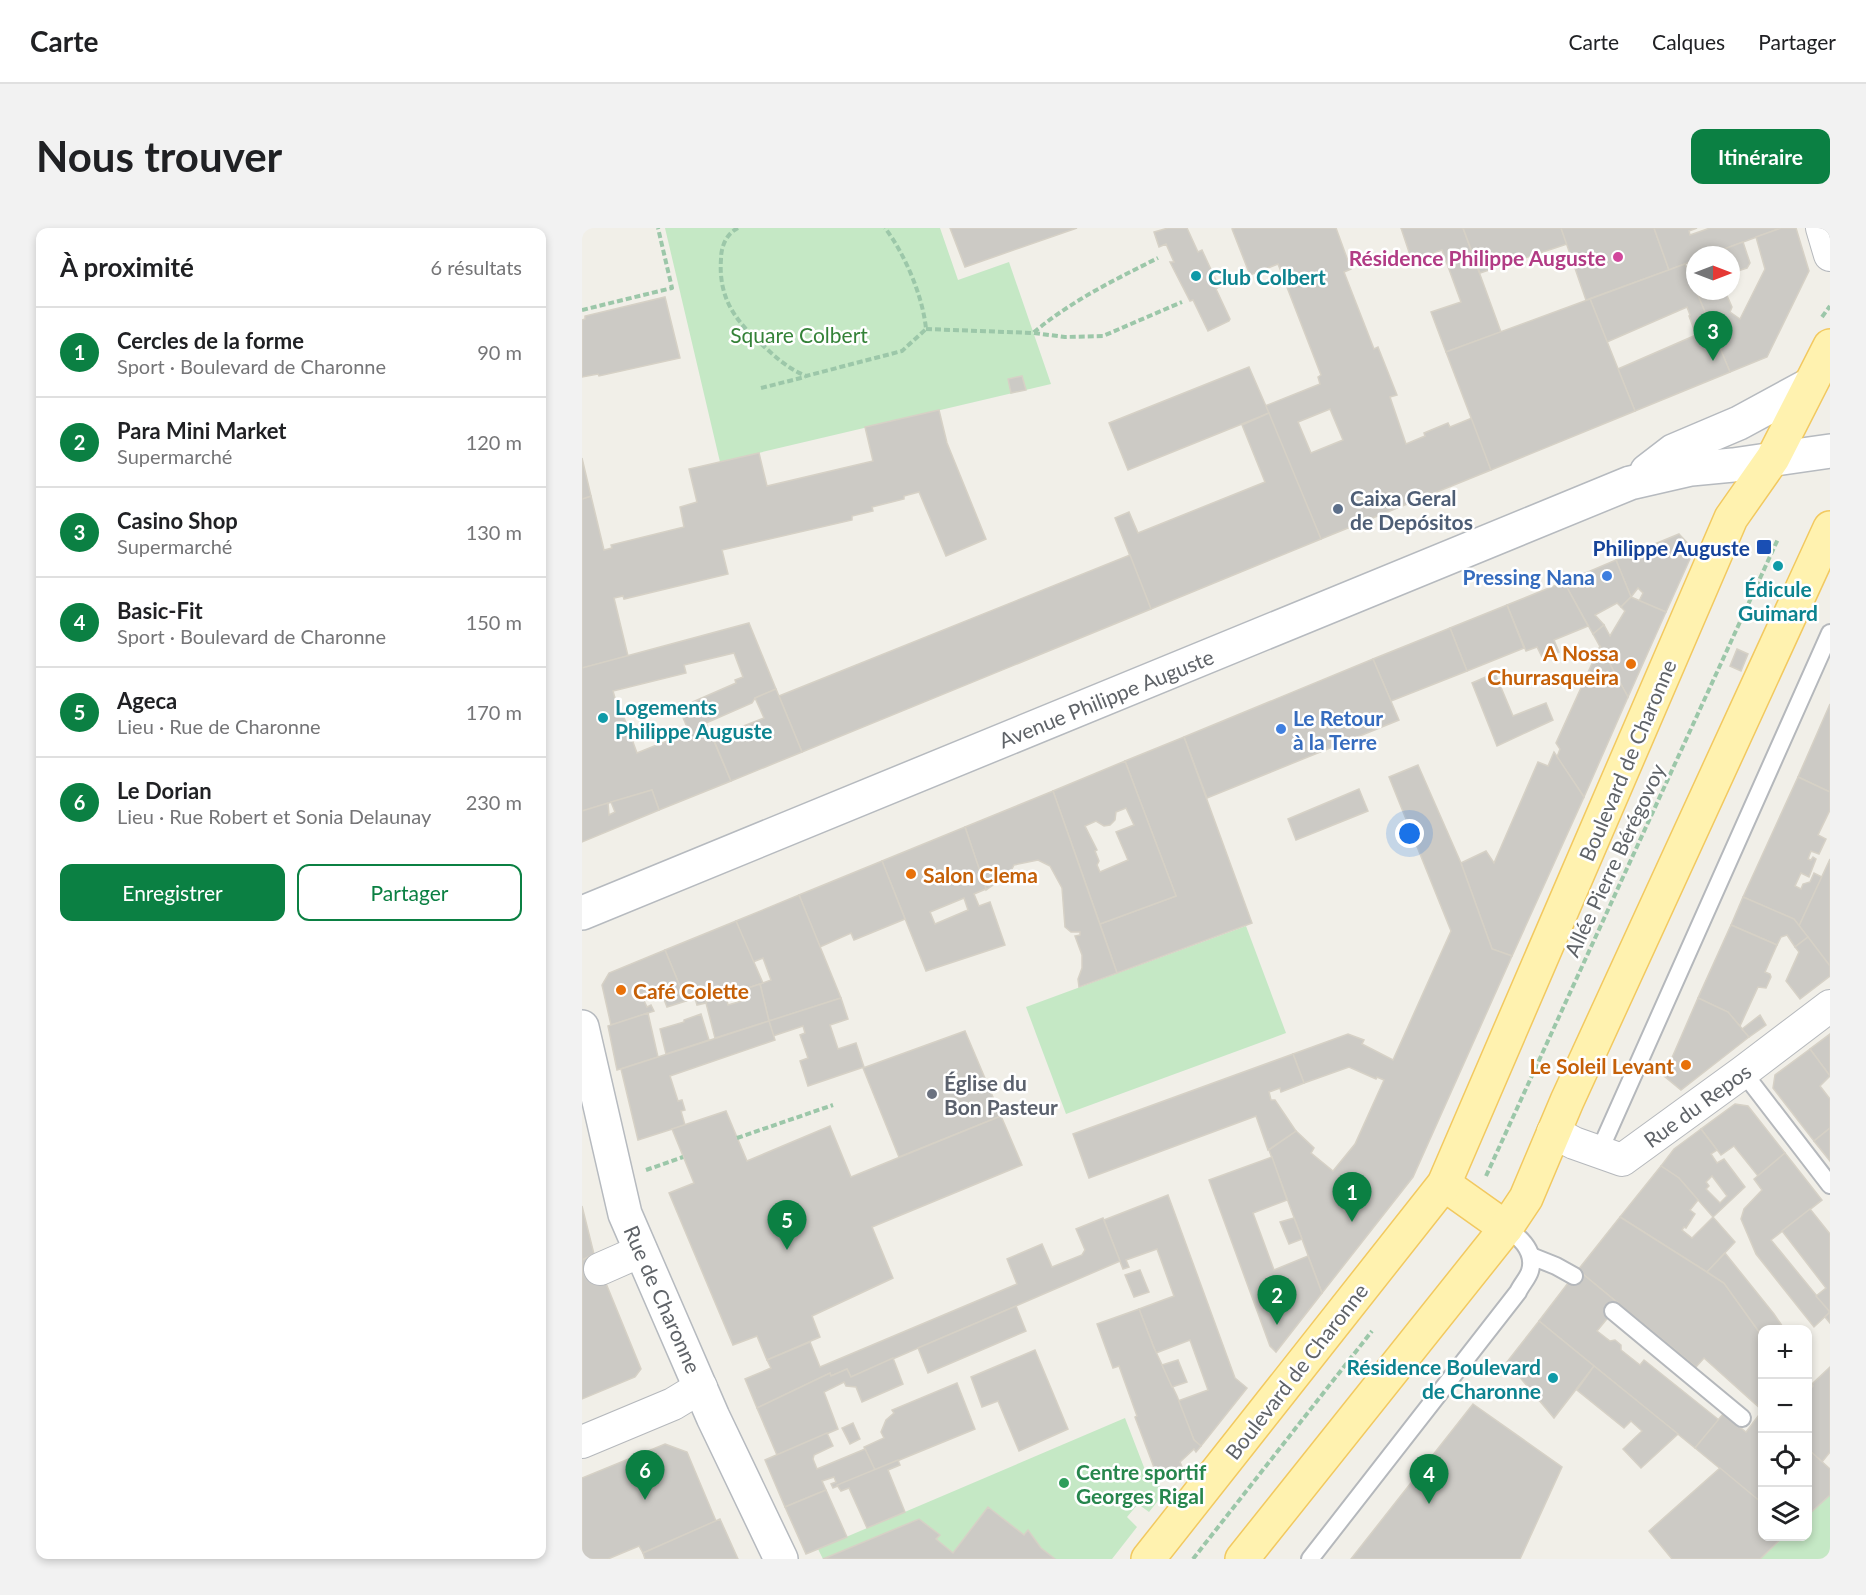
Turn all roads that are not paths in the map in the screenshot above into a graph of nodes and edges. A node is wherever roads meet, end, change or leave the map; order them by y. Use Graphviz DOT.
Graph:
graph roads {
  1 [pos="1822,228"];
  2 [pos="1830,255"];
  3 [pos="1830,346"];
  4 [pos="1809,385"];
  5 [pos="1830,451"];
  6 [pos="1773,458"];
  7 [pos="1630,483"];
  8 [pos="1830,528"];
  9 [pos="1830,633"];
  10 [pos="582,913"];
  11 [pos="1830,1006"];
  12 [pos="582,1027"];
  13 [pos="1743,1072"];
  14 [pos="1554,1132"];
  15 [pos="1599,1152"];
  16 [pos="1444,1184"];
  17 [pos="1830,1185"];
  18 [pos="1506,1228"];
  19 [pos="641,1251"];
  20 [pos="1531,1256"];
  21 [pos="600,1269"];
  22 [pos="1574,1276"];
  23 [pos="1613,1311"];
  24 [pos="701,1387"];
  25 [pos="1742,1418"];
  26 [pos="582,1442"];
  27 [pos="781,1559"];
  28 [pos="1148,1559"];
  29 [pos="1242,1559"];
  30 [pos="1310,1559"];
  1 -- 2 [label="street"];
  3 -- 4 [label="main road, Boulevard de Charonne"];
  4 -- 6 [label="main road, Boulevard de Charonne"];
  4 -- 7 [label="main road, Avenue Philippe Auguste"];
  5 -- 6 [label="main road, Avenue Philippe Auguste"];
  6 -- 7 [label="main road, Avenue Philippe Auguste"];
  6 -- 16 [label="main road, Boulevard de Charonne"];
  7 -- 10 [label="main road, Avenue Philippe Auguste"];
  8 -- 14 [label="main road"];
  9 -- 15 [label="lane"];
  11 -- 13 [label="street, Rue du Repos"];
  12 -- 19 [label="main road, Rue de Charonne"];
  13 -- 15 [label="street, Rue du Repos"];
  13 -- 17 [label="lane"];
  14 -- 15 [label="street, Rue du Repos"];
  14 -- 18 [label="main road"];
  16 -- 18 [label="main road"];
  16 -- 28 [label="main road, Boulevard de Charonne"];
  18 -- 20 [label="lane"];
  18 -- 29 [label="main road"];
  19 -- 21 [label="street"];
  19 -- 24 [label="main road, Rue de Charonne"];
  20 -- 22 [label="lane"];
  20 -- 30 [label="lane"];
  23 -- 25 [label="lane"];
  24 -- 26 [label="street"];
  24 -- 27 [label="main road, Rue de Charonne"];
}
